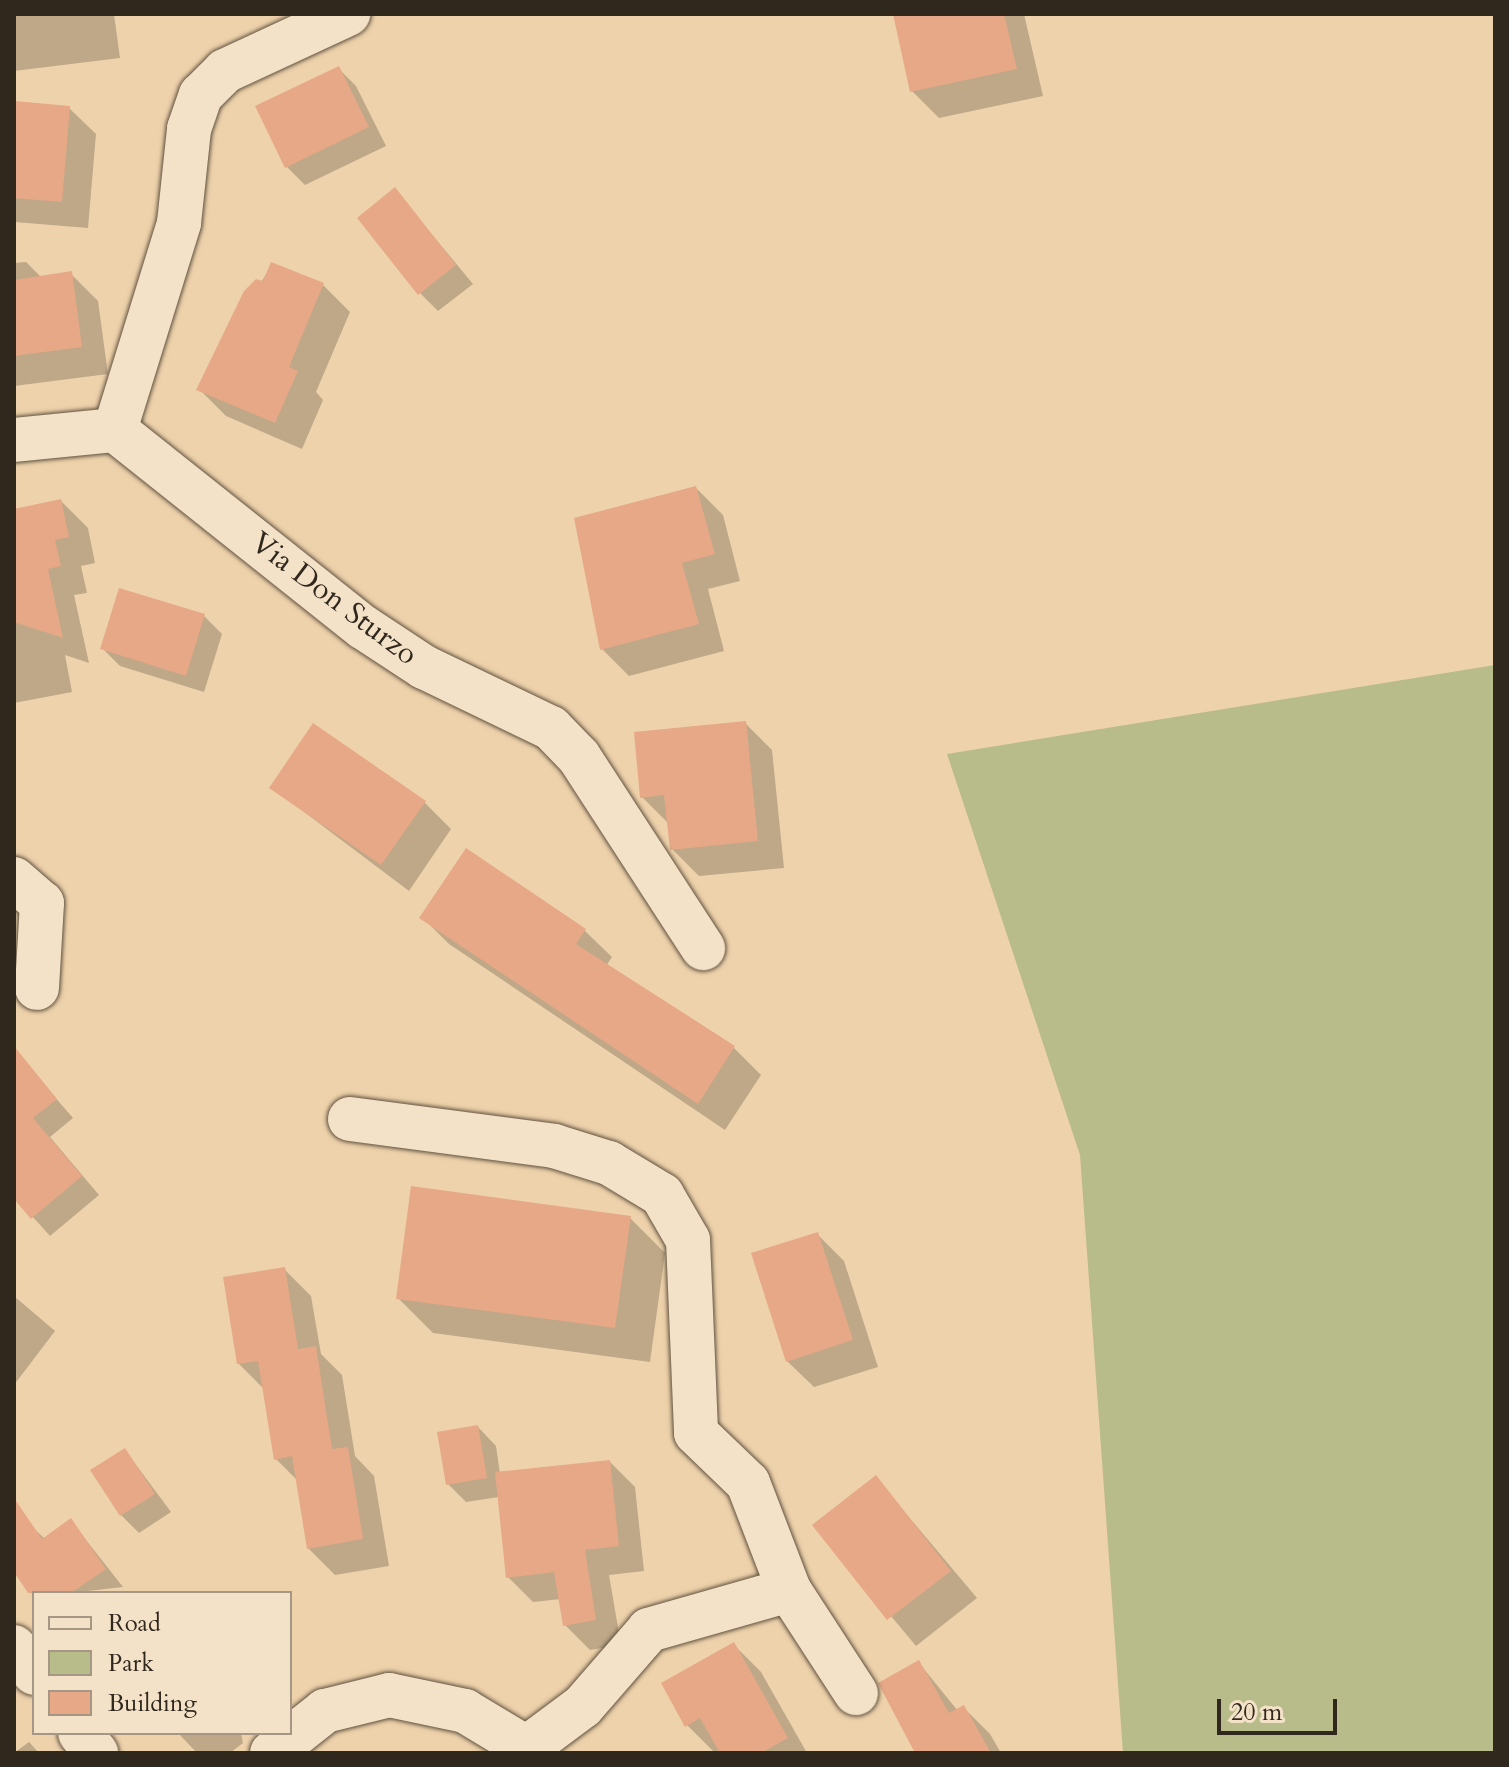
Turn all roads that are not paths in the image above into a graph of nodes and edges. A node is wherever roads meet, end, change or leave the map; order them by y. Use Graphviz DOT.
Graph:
graph roads {
  1 [pos="348,14"];
  2 [pos="115,430"];
  3 [pos="14,440"];
  4 [pos="14,879"];
  5 [pos="703,948"];
  6 [pos="37,988"];
  7 [pos="350,1119"];
  8 [pos="789,1590"];
  9 [pos="14,1647"];
  10 [pos="32,1670"];
  11 [pos="856,1693"];
  12 [pos="82,1735"];
  13 [pos="532,1750"];
  14 [pos="96,1753"];
  15 [pos="272,1753"];
  1 -- 2 [label="street"];
  2 -- 3 [label="street"];
  2 -- 5 [label="street, Via Don Sturzo"];
  4 -- 6 [label="street"];
  7 -- 8 [label="street"];
  8 -- 11 [label="street"];
  8 -- 13 [label="street"];
  9 -- 10 [label="street"];
  12 -- 14 [label="street"];
  13 -- 15 [label="street"];
}
